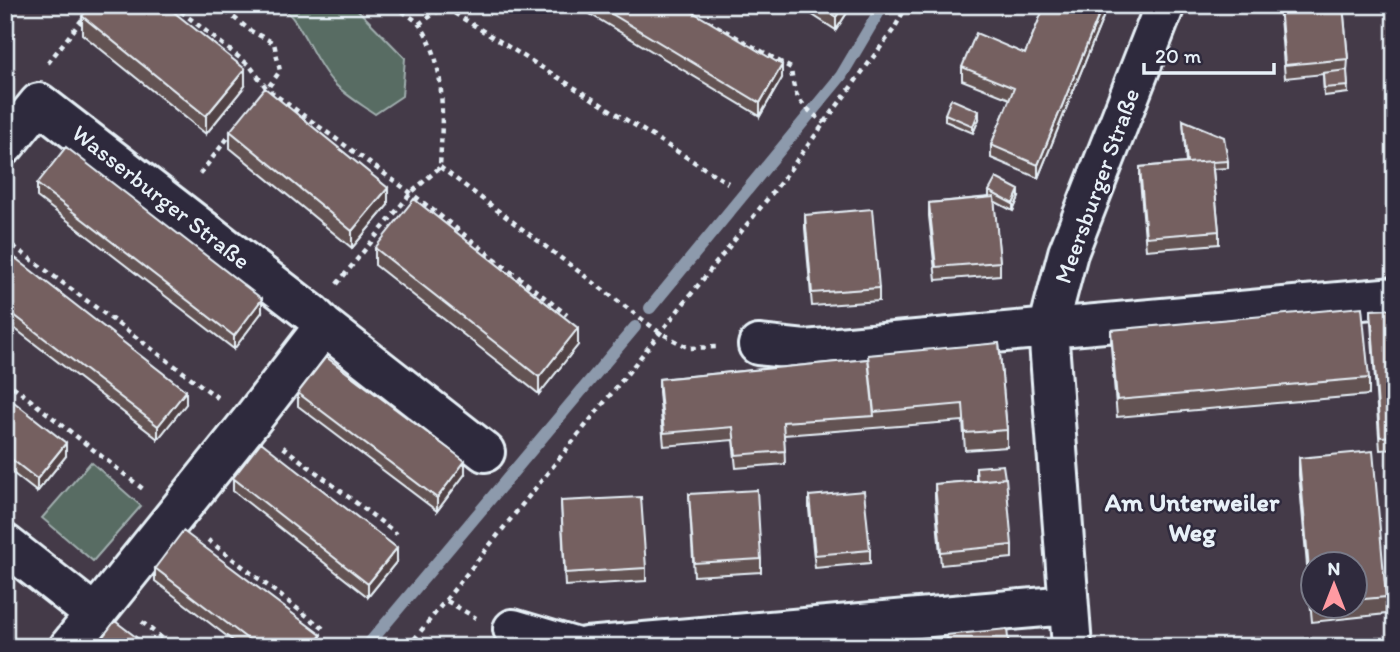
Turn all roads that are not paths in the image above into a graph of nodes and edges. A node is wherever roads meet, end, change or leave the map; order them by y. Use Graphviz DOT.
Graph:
graph roads {
  1 [pos="1165,5"];
  2 [pos="5,145"];
  3 [pos="1395,297"];
  4 [pos="318,320"];
  5 [pos="1048,329"];
  6 [pos="758,345"];
  7 [pos="485,453"];
  8 [pos="5,544"];
  9 [pos="1068,605"];
  10 [pos="94,614"];
  11 [pos="513,629"];
  12 [pos="69,647"];
  13 [pos="574,647"];
  14 [pos="586,647"];
  15 [pos="1072,647"];
  1 -- 5 [label="street, Meersburger Straße"];
  2 -- 4 [label="street, Wasserburger Straße"];
  3 -- 5 [label="street"];
  4 -- 7 [label="street, Wasserburger Straße"];
  4 -- 10 [label="street"];
  5 -- 6 [label="street"];
  5 -- 9 [label="street, Meersburger Straße"];
  8 -- 10 [label="street"];
  9 -- 14 [label="street"];
  9 -- 15 [label="street, Meersburger Straße"];
  10 -- 12 [label="street"];
  11 -- 13 [label="street"];
}
